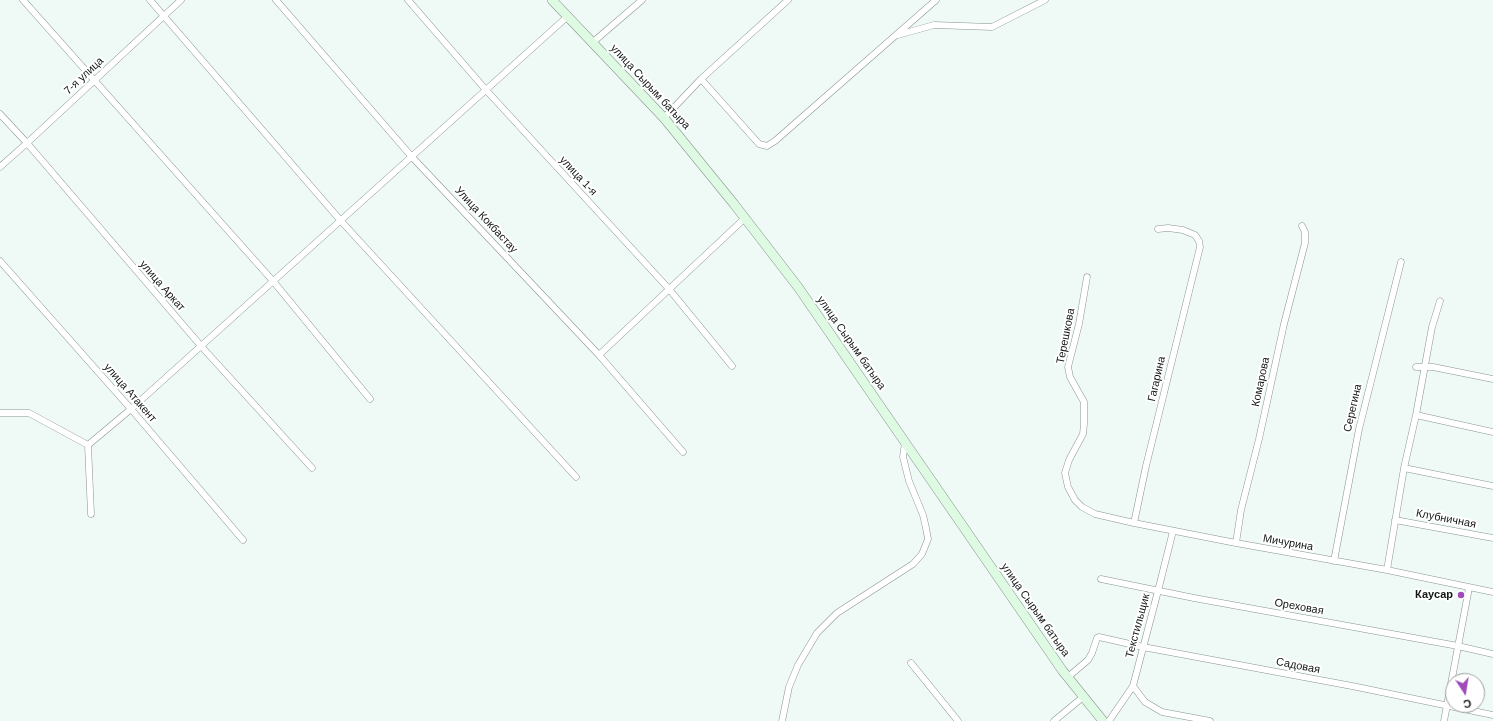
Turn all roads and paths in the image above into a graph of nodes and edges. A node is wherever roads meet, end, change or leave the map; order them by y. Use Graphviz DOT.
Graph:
graph roads {
  1 [pos="23,0"];
  2 [pos="150,0"];
  3 [pos="181,0"];
  4 [pos="276,0"];
  5 [pos="408,0"];
  6 [pos="552,0"];
  7 [pos="642,0"];
  8 [pos="788,0"];
  9 [pos="936,0"];
  10 [pos="1044,0"];
  11 [pos="164,16"];
  12 [pos="568,16"];
  13 [pos="896,36"];
  14 [pos="592,43"];
  15 [pos="701,79"];
  16 [pos="95,80"];
  17 [pos="486,90"];
  18 [pos="0,114"];
  19 [pos="664,118"];
  20 [pos="27,143"];
  21 [pos="412,156"];
  22 [pos="0,167"];
  23 [pos="745,218"];
  24 [pos="341,221"];
  25 [pos="1302,226"];
  26 [pos="1158,229"];
  27 [pos="0,262"];
  28 [pos="1401,262"];
  29 [pos="1087,277"];
  30 [pos="273,282"];
  31 [pos="669,289"];
  32 [pos="1440,301"];
  33 [pos="201,346"];
  34 [pos="599,355"];
  35 [pos="732,366"];
  36 [pos="1425,366"];
  37 [pos="1416,367"];
  38 [pos="1493,379"];
  39 [pos="370,399"];
  40 [pos="132,409"];
  41 [pos="0,413"];
  42 [pos="1416,415"];
  43 [pos="1493,432"];
  44 [pos="905,443"];
  45 [pos="88,445"];
  46 [pos="683,452"];
  47 [pos="312,468"];
  48 [pos="1404,468"];
  49 [pos="576,476"];
  50 [pos="1493,486"];
  51 [pos="1082,507"];
  52 [pos="91,514"];
  53 [pos="1395,520"];
  54 [pos="1134,523"];
  55 [pos="1173,531"];
  56 [pos="1493,538"];
  57 [pos="243,540"];
  58 [pos="1236,544"];
  59 [pos="1334,561"];
  60 [pos="1387,570"];
  61 [pos="1101,579"];
  62 [pos="1469,588"];
  63 [pos="1158,591"];
  64 [pos="1493,592"];
  65 [pos="1458,646"];
  66 [pos="1143,647"];
  67 [pos="1493,654"];
  68 [pos="911,664"];
  69 [pos="1454,673"];
  70 [pos="1068,677"];
  71 [pos="1133,686"];
  72 [pos="1083,697"];
  73 [pos="1445,705"];
  74 [pos="1483,713"];
  75 [pos="1493,715"];
  76 [pos="782,721"];
  77 [pos="958,721"];
  78 [pos="1054,721"];
  79 [pos="1103,721"];
  80 [pos="1109,721"];
  81 [pos="1210,721"];
  1 -- 16 [label="street"];
  2 -- 11 [label="street"];
  3 -- 11 [label="street, 7-я улица"];
  4 -- 21 [label="street, Улица Кокбастау"];
  5 -- 17 [label="street, улица 1-я"];
  6 -- 12 [label="street, улица Сырым батыра"];
  7 -- 14 [label="street"];
  8 -- 15 [label="street"];
  9 -- 13 [label="street"];
  10 -- 13 [label="street"];
  11 -- 16 [label="street, 7-я улица"];
  11 -- 24 [label="street"];
  12 -- 14 [label="street, улица Сырым батыра"];
  12 -- 17 [label="street"];
  13 -- 15 [label="street"];
  14 -- 19 [label="street, улица Сырым батыра"];
  15 -- 19 [label="street"];
  16 -- 20 [label="street, 7-я улица"];
  16 -- 30 [label="street"];
  17 -- 21 [label="street"];
  17 -- 31 [label="street, улица 1-я"];
  18 -- 20 [label="street, улица Аркат"];
  19 -- 23 [label="street, улица Сырым батыра"];
  20 -- 22 [label="street, 7-я улица"];
  20 -- 33 [label="street, улица Аркат"];
  21 -- 24 [label="street"];
  21 -- 34 [label="street, Улица Кокбастау"];
  23 -- 31 [label="street"];
  23 -- 44 [label="street, улица Сырым батыра"];
  24 -- 30 [label="street"];
  24 -- 49 [label="street"];
  25 -- 58 [label="street, Комарова"];
  26 -- 54 [label="street, Гагарина"];
  27 -- 40 [label="street, улица Атакент"];
  28 -- 59 [label="street, Серегина"];
  29 -- 51 [label="street, Терешкова"];
  30 -- 33 [label="street"];
  30 -- 39 [label="street"];
  31 -- 34 [label="street"];
  31 -- 35 [label="street, улица 1-я"];
  32 -- 36 [label="street"];
  33 -- 40 [label="street"];
  33 -- 47 [label="street, улица Аркат"];
  34 -- 46 [label="street, Улица Кокбастау"];
  36 -- 37 [label="street"];
  36 -- 38 [label="street"];
  36 -- 42 [label="street"];
  40 -- 45 [label="street"];
  40 -- 57 [label="street, улица Атакент"];
  41 -- 45 [label="street"];
  42 -- 43 [label="street"];
  42 -- 48 [label="street"];
  44 -- 70 [label="street, улица Сырым батыра"];
  44 -- 76 [label="street"];
  45 -- 52 [label="street"];
  48 -- 50 [label="street"];
  48 -- 53 [label="street"];
  51 -- 54 [label="street, Мичурина"];
  53 -- 56 [label="street, Клубничная"];
  53 -- 60 [label="street"];
  54 -- 55 [label="street, Мичурина"];
  55 -- 58 [label="street, Мичурина"];
  55 -- 63 [label="street, Текстильщик"];
  58 -- 59 [label="street, Мичурина"];
  59 -- 60 [label="street, Мичурина"];
  60 -- 62 [label="street, Мичурина"];
  61 -- 63 [label="street, Ореховая"];
  62 -- 64 [label="street, Мичурина"];
  62 -- 65 [label="street"];
  63 -- 65 [label="street, Ореховая"];
  63 -- 66 [label="street, Текстильщик"];
  65 -- 67 [label="street, Ореховая"];
  65 -- 69 [label="street"];
  66 -- 70 [label="street, Садовая"];
  66 -- 71 [label="street, Текстильщик"];
  66 -- 73 [label="street, Садовая"];
  68 -- 77 [label="street"];
  70 -- 72 [label="street, улица Сырым батыра"];
  71 -- 80 [label="street, Текстильщик"];
  71 -- 81 [label="street"];
  72 -- 78 [label="street"];
  72 -- 79 [label="street, улица Сырым батыра"];
  74 -- 75 [label="street, Садовая"];
}
